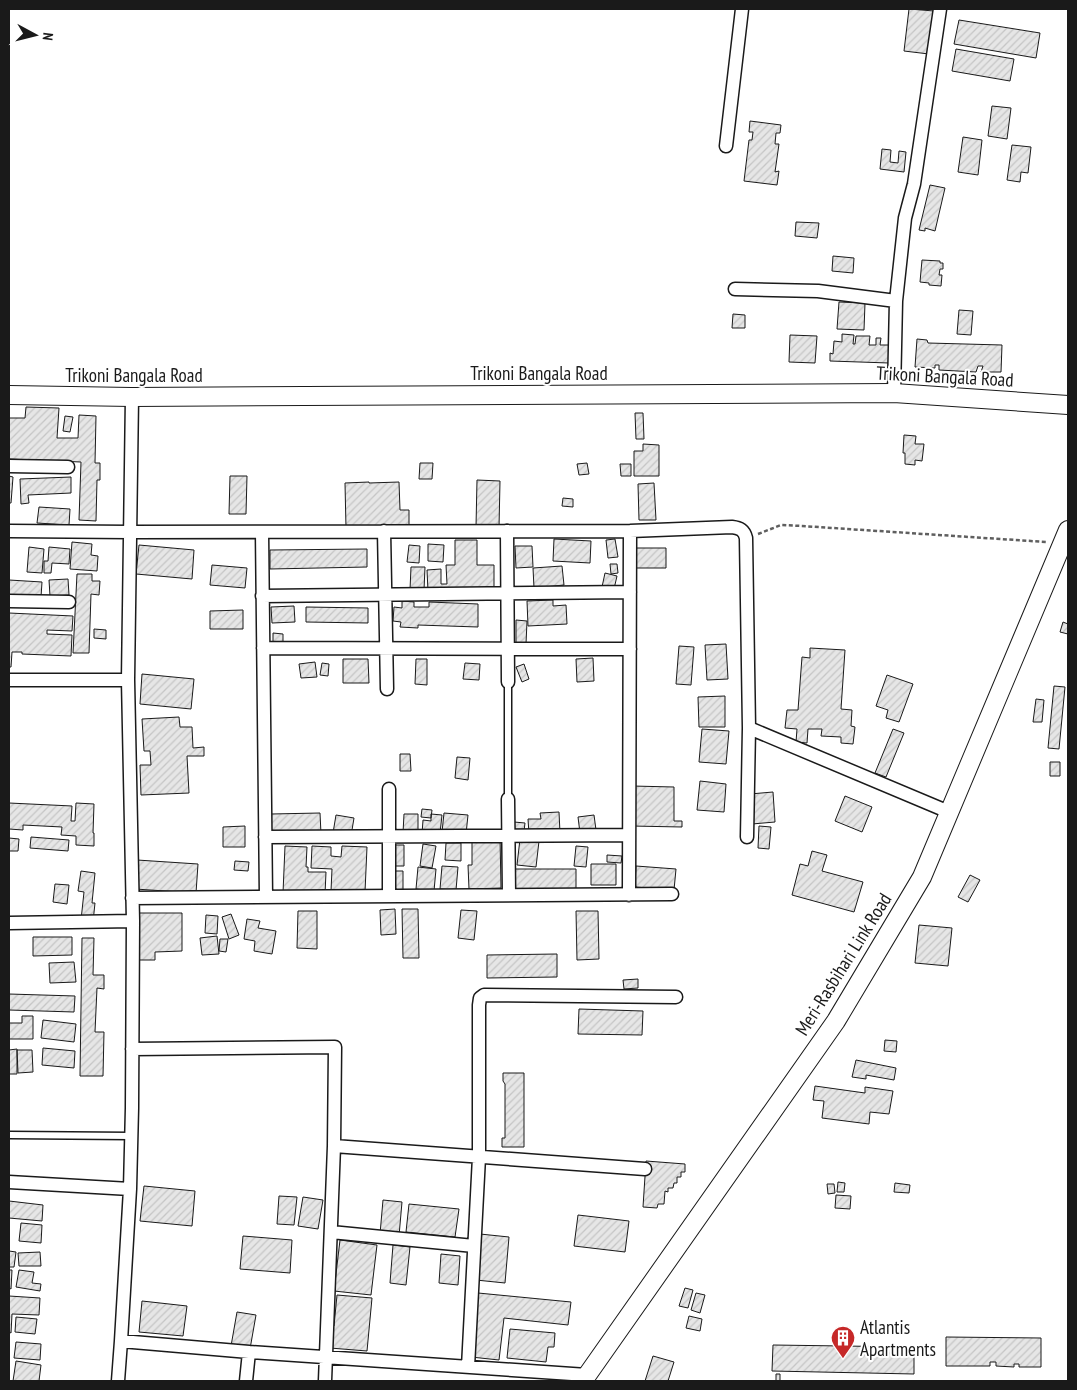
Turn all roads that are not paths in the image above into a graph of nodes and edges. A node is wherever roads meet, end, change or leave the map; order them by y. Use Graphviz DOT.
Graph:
graph roads {
  1 [pos="742,9"];
  2 [pos="940,9"];
  3 [pos="726,146"];
  4 [pos="735,289"];
  5 [pos="896,301"];
  6 [pos="894,393"];
  7 [pos="9,395"];
  8 [pos="132,396"];
  9 [pos="1068,405"];
  10 [pos="9,466"];
  11 [pos="68,467"];
  12 [pos="9,531"];
  13 [pos="507,531"];
  14 [pos="630,531"];
  15 [pos="130,532"];
  16 [pos="262,532"];
  17 [pos="384,532"];
  18 [pos="1065,537"];
  19 [pos="630,592"];
  20 [pos="507,594"];
  21 [pos="386,595"];
  22 [pos="262,596"];
  23 [pos="9,601"];
  24 [pos="69,602"];
  25 [pos="263,648"];
  26 [pos="386,648"];
  27 [pos="508,648"];
  28 [pos="630,649"];
  29 [pos="9,680"];
  30 [pos="128,680"];
  31 [pos="508,682"];
  32 [pos="387,689"];
  33 [pos="749,728"];
  34 [pos="388,788"];
  35 [pos="508,799"];
  36 [pos="949,812"];
  37 [pos="628,835"];
  38 [pos="388,836"];
  39 [pos="508,836"];
  40 [pos="265,837"];
  41 [pos="747,837"];
  42 [pos="629,894"];
  43 [pos="672,894"];
  44 [pos="509,895"];
  45 [pos="388,896"];
  46 [pos="266,897"];
  47 [pos="132,898"];
  48 [pos="133,921"];
  49 [pos="9,923"];
  50 [pos="676,997"];
  51 [pos="132,1050"];
  52 [pos="9,1135"];
  53 [pos="131,1136"];
  54 [pos="334,1146"];
  55 [pos="480,1157"];
  56 [pos="645,1169"];
  57 [pos="9,1182"];
  58 [pos="130,1189"];
  59 [pos="331,1232"];
  60 [pos="474,1246"];
  61 [pos="122,1341"];
  62 [pos="249,1352"];
  63 [pos="327,1358"];
  64 [pos="468,1367"];
  65 [pos="585,1378"];
  66 [pos="118,1381"];
  67 [pos="246,1381"];
  68 [pos="325,1381"];
  1 -- 3 [label="street"];
  2 -- 5 [label="street"];
  4 -- 5 [label="street"];
  5 -- 6 [label="street"];
  6 -- 8 [label="street, Trikoni Bangala Road"];
  6 -- 9 [label="street, Trikoni Bangala Road"];
  7 -- 8 [label="street, Trikoni Bangala Road"];
  8 -- 15 [label="street"];
  10 -- 11 [label="street"];
  12 -- 15 [label="street"];
  13 -- 14 [label="street"];
  13 -- 17 [label="street"];
  13 -- 20 [label="street"];
  14 -- 19 [label="street"];
  14 -- 33 [label="street"];
  15 -- 16 [label="street"];
  15 -- 30 [label="street"];
  16 -- 17 [label="street"];
  16 -- 22 [label="street"];
  17 -- 21 [label="street"];
  18 -- 36 [label="street, Meri-Rasbihari Link Road"];
  19 -- 20 [label="street"];
  19 -- 28 [label="street"];
  20 -- 21 [label="street"];
  20 -- 27 [label="street"];
  21 -- 22 [label="street"];
  21 -- 26 [label="street"];
  22 -- 25 [label="street"];
  23 -- 24 [label="street"];
  25 -- 26 [label="street"];
  25 -- 40 [label="street"];
  26 -- 27 [label="street"];
  26 -- 32 [label="street"];
  27 -- 28 [label="street"];
  27 -- 31 [label="street"];
  28 -- 37 [label="street"];
  29 -- 30 [label="street"];
  30 -- 47 [label="street"];
  31 -- 35 [label="lane"];
  33 -- 36 [label="street"];
  33 -- 41 [label="street"];
  34 -- 38 [label="street"];
  35 -- 39 [label="street"];
  36 -- 65 [label="street, Meri-Rasbihari Link Road"];
  37 -- 39 [label="street"];
  37 -- 42 [label="street"];
  38 -- 39 [label="street"];
  38 -- 40 [label="street"];
  38 -- 45 [label="street"];
  39 -- 44 [label="street"];
  40 -- 46 [label="street"];
  42 -- 43 [label="street"];
  42 -- 44 [label="street"];
  44 -- 45 [label="street"];
  45 -- 46 [label="street"];
  46 -- 47 [label="street"];
  47 -- 48 [label="street"];
  48 -- 49 [label="street"];
  48 -- 51 [label="street"];
  50 -- 55 [label="street"];
  51 -- 53 [label="street"];
  51 -- 54 [label="street"];
  52 -- 53 [label="lane"];
  53 -- 58 [label="street"];
  54 -- 55 [label="street"];
  54 -- 59 [label="street"];
  55 -- 56 [label="street"];
  55 -- 60 [label="street"];
  57 -- 58 [label="street"];
  58 -- 61 [label="street"];
  59 -- 60 [label="street"];
  59 -- 63 [label="street"];
  60 -- 64 [label="street"];
  61 -- 62 [label="street"];
  61 -- 66 [label="street"];
  62 -- 63 [label="street"];
  62 -- 67 [label="street"];
  63 -- 64 [label="street"];
  63 -- 68 [label="street"];
  64 -- 65 [label="street"];
}
